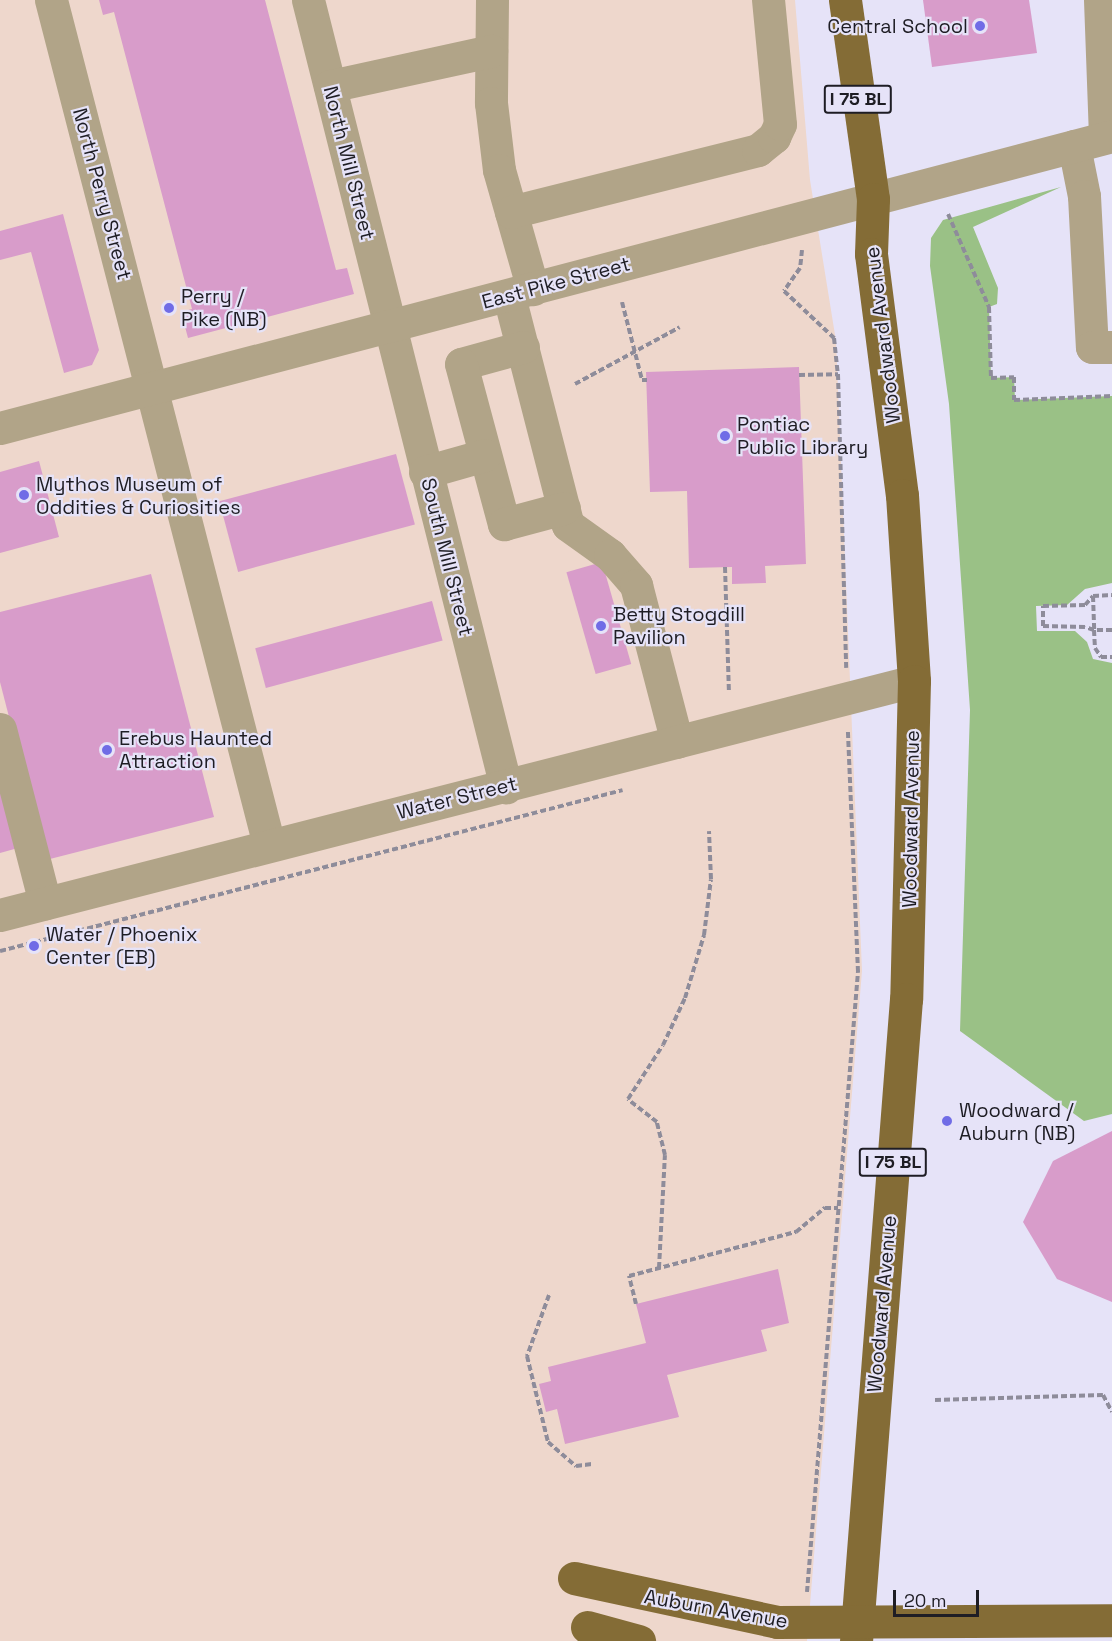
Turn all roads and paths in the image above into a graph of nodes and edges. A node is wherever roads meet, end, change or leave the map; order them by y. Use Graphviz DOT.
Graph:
graph roads {
  1 [pos="51,0"];
  2 [pos="308,0"];
  3 [pos="492,0"];
  4 [pos="768,0"];
  5 [pos="844,0"];
  6 [pos="1100,0"];
  7 [pos="491,51"];
  8 [pos="330,86"];
  9 [pos="1109,136"];
  10 [pos="1074,146"];
  11 [pos="873,199"];
  12 [pos="511,212"];
  13 [pos="948,214"];
  14 [pos="800,268"];
  15 [pos="521,292"];
  16 [pos="622,302"];
  17 [pos="390,327"];
  18 [pos="680,327"];
  19 [pos="523,347"];
  20 [pos="1112,347"];
  21 [pos="634,351"];
  22 [pos="838,374"];
  23 [pos="799,375"];
  24 [pos="646,380"];
  25 [pos="575,384"];
  26 [pos="151,388"];
  27 [pos="1112,396"];
  28 [pos="0,428"];
  29 [pos="485,455"];
  30 [pos="426,472"];
  31 [pos="564,508"];
  32 [pos="725,567"];
  33 [pos="1093,596"];
  34 [pos="1112,596"];
  35 [pos="1094,630"];
  36 [pos="1112,630"];
  37 [pos="1112,657"];
  38 [pos="914,681"];
  39 [pos="729,692"];
  40 [pos="847,700"];
  41 [pos="0,729"];
  42 [pos="848,732"];
  43 [pos="836,735"];
  44 [pos="677,742"];
  45 [pos="506,787"];
  46 [pos="630,788"];
  47 [pos="709,831"];
  48 [pos="269,845"];
  49 [pos="45,903"];
  50 [pos="0,915"];
  51 [pos="0,951"];
  52 [pos="838,1208"];
  53 [pos="659,1268"];
  54 [pos="549,1295"];
  55 [pos="636,1304"];
  56 [pos="935,1400"];
  57 [pos="1112,1412"];
  58 [pos="592,1464"];
  59 [pos="574,1578"];
  60 [pos="807,1599"];
  61 [pos="1112,1621"];
  62 [pos="586,1627"];
  63 [pos="857,1632"];
  64 [pos="639,1641"];
  65 [pos="1041,1641"];
  1 -- 26 [label="street, North Perry Street"];
  2 -- 8 [label="street, North Mill Street"];
  3 -- 7 [label="street"];
  4 -- 12 [label="street"];
  5 -- 11 [label="main road, Woodward Avenue / I 75 BL"];
  6 -- 9 [label="street"];
  7 -- 8 [label="street"];
  7 -- 12 [label="street"];
  8 -- 17 [label="street, North Mill Street"];
  9 -- 10 [label="street, East Pike Street"];
  10 -- 11 [label="street, East Pike Street"];
  10 -- 20 [label="street"];
  11 -- 15 [label="street, East Pike Street"];
  11 -- 38 [label="main road, Woodward Avenue / I 75 BL"];
  12 -- 15 [label="street"];
  13 -- 27 [label="path"];
  14 -- 22 [label="path"];
  15 -- 17 [label="street, East Pike Street"];
  15 -- 19 [label="street"];
  16 -- 21 [label="path"];
  17 -- 26 [label="street, East Pike Street"];
  17 -- 30 [label="street, South Mill Street"];
  18 -- 21 [label="path"];
  19 -- 29 [label="street"];
  19 -- 31 [label="street"];
  21 -- 24 [label="path"];
  21 -- 25 [label="path"];
  22 -- 23 [label="path"];
  22 -- 40 [label="path"];
  26 -- 28 [label="street, East Pike Street"];
  26 -- 48 [label="street, North Perry Street"];
  29 -- 30 [label="street"];
  29 -- 31 [label="street"];
  30 -- 45 [label="street, South Mill Street"];
  31 -- 44 [label="street"];
  32 -- 39 [label="path"];
  33 -- 34 [label="path"];
  33 -- 35 [label="path"];
  33 -- 35 [label="path"];
  35 -- 36 [label="path"];
  35 -- 37 [label="path"];
  38 -- 40 [label="street, Water Street"];
  38 -- 63 [label="main road, Woodward Avenue / I 75 BL"];
  40 -- 42 [label="path"];
  40 -- 44 [label="street, Water Street"];
  41 -- 49 [label="street"];
  42 -- 43 [label="path"];
  42 -- 52 [label="path"];
  44 -- 45 [label="street, Water Street"];
  45 -- 48 [label="street, Water Street"];
  46 -- 51 [label="path"];
  47 -- 53 [label="path"];
  48 -- 49 [label="street, Water Street"];
  49 -- 50 [label="street, Water Street"];
  52 -- 53 [label="path"];
  52 -- 60 [label="path"];
  53 -- 55 [label="path"];
  54 -- 58 [label="path"];
  56 -- 57 [label="path"];
  59 -- 63 [label="main road, Auburn Avenue"];
  61 -- 63 [label="main road, Auburn Avenue"];
  61 -- 65 [label="main road"];
  62 -- 64 [label="main road"];
}
